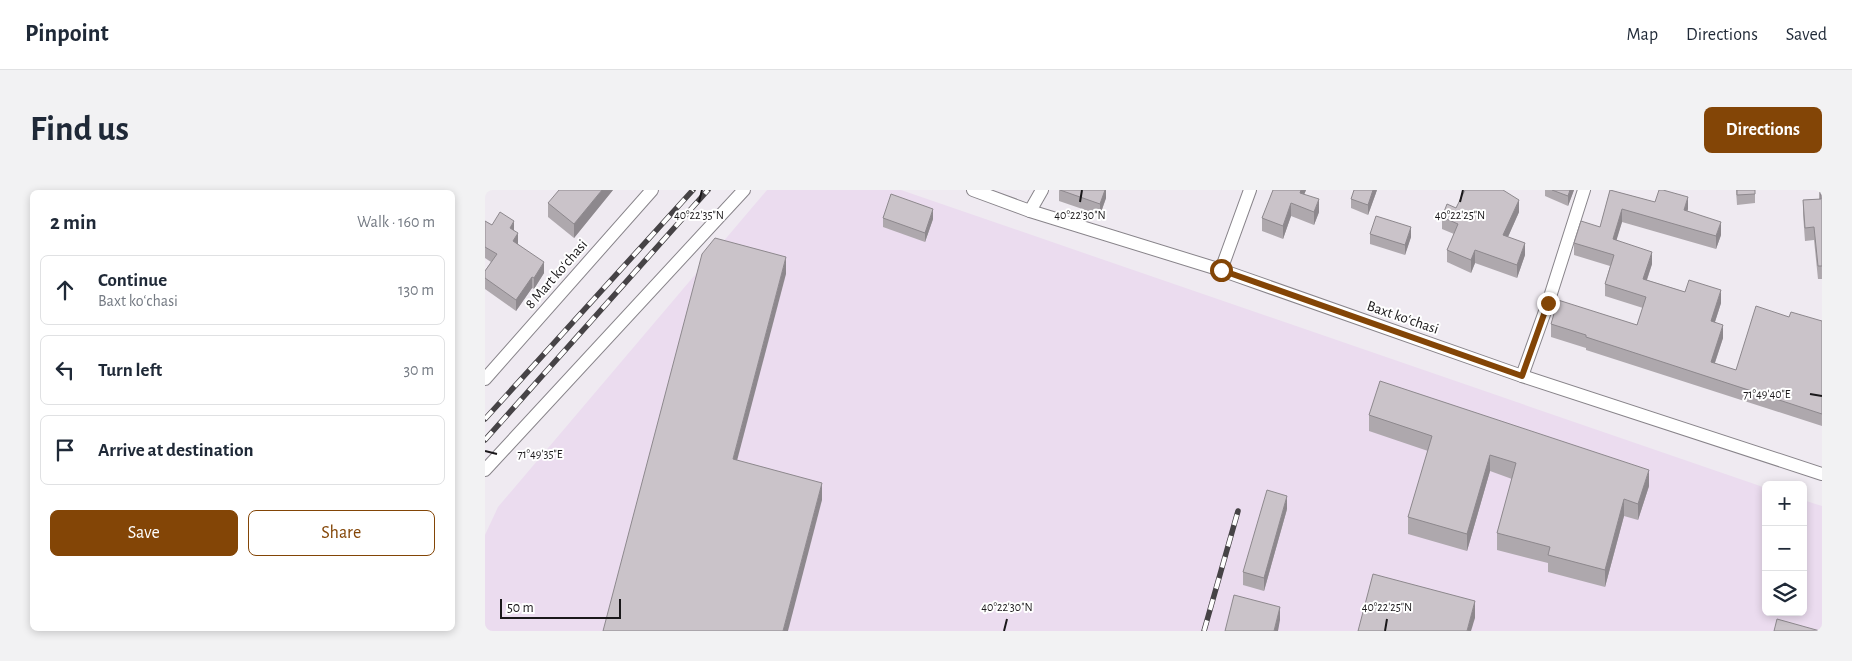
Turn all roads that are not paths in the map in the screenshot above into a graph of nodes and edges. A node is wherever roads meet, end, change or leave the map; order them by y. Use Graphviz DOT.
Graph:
graph roads {
  1 [pos="652,190"];
  2 [pos="744,190"];
  3 [pos="973,190"];
  4 [pos="1043,190"];
  5 [pos="1250,190"];
  6 [pos="1584,190"];
  7 [pos="1030,211"];
  8 [pos="1221,270"];
  9 [pos="1522,376"];
  10 [pos="485,379"];
  11 [pos="485,470"];
  12 [pos="1822,474"];
  1 -- 10 [label="street, 8 Mart koʻchasi"];
  2 -- 11 [label="street"];
  3 -- 7 [label="street, Baxt koʻchasi"];
  4 -- 7 [label="street"];
  5 -- 8 [label="street"];
  6 -- 9 [label="street"];
  7 -- 8 [label="street, Baxt koʻchasi"];
  8 -- 9 [label="street, Baxt koʻchasi"];
  9 -- 12 [label="street, Baxt koʻchasi"];
}
